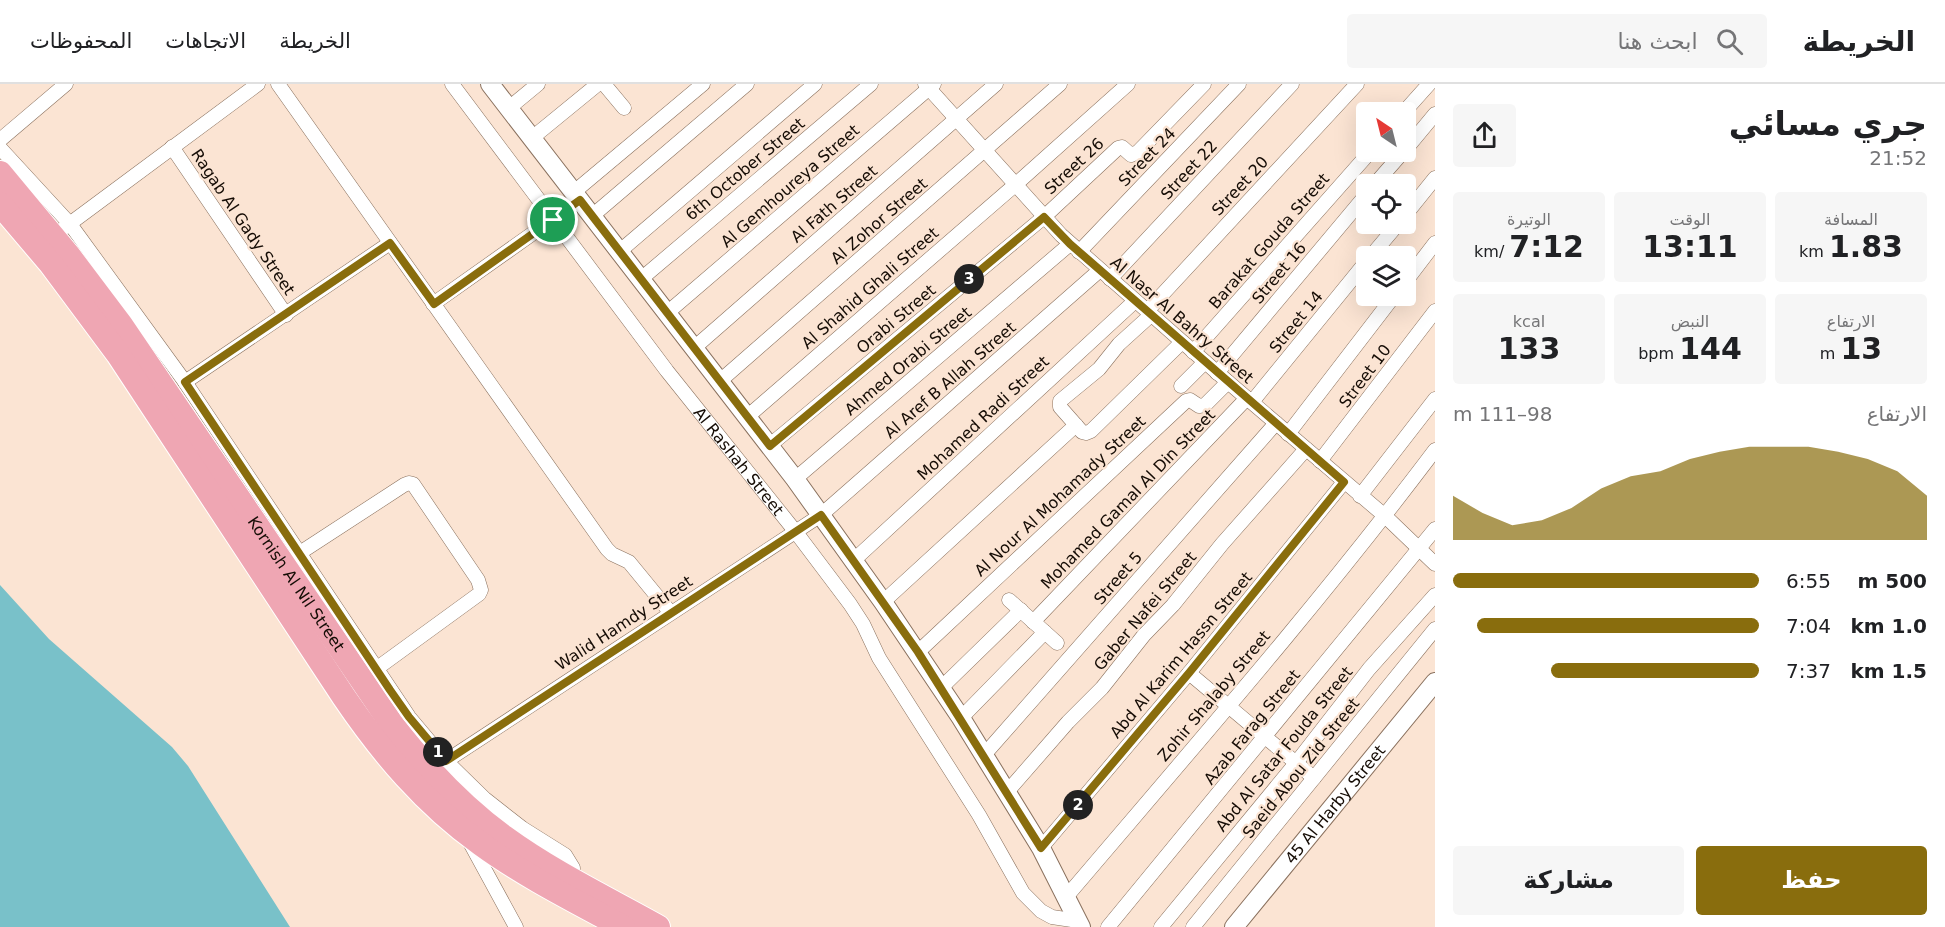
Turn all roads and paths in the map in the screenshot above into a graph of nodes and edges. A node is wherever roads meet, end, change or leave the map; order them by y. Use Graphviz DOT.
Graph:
graph roads {
  1 [pos="66,84"];
  2 [pos="258,84"];
  3 [pos="278,84"];
  4 [pos="452,84"];
  5 [pos="490,84"];
  6 [pos="538,84"];
  7 [pos="598,84"];
  8 [pos="604,84"];
  9 [pos="703,84"];
  10 [pos="747,84"];
  11 [pos="815,84"];
  12 [pos="871,84"];
  13 [pos="996,84"];
  14 [pos="1060,84"];
  15 [pos="1128,84"];
  16 [pos="1204,84"];
  17 [pos="1239,84"];
  18 [pos="1292,84"];
  19 [pos="1357,84"];
  20 [pos="1429,84"];
  21 [pos="929,86"];
  22 [pos="1413,102"];
  23 [pos="509,108"];
  24 [pos="624,108"];
  25 [pos="1435,114"];
  26 [pos="957,119"];
  27 [pos="1416,136"];
  28 [pos="532,138"];
  29 [pos="0,140"];
  30 [pos="172,147"];
  31 [pos="0,148"];
  32 [pos="985,151"];
  33 [pos="1361,162"];
  34 [pos="1394,162"];
  35 [pos="0,173"];
  36 [pos="1384,174"];
  37 [pos="1435,178"];
  38 [pos="1016,185"];
  39 [pos="577,196"];
  40 [pos="1416,202"];
  41 [pos="0,204"];
  42 [pos="1356,208"];
  43 [pos="592,216"];
  44 [pos="1044,217"];
  45 [pos="553,220"];
  46 [pos="61,230"];
  47 [pos="1390,234"];
  48 [pos="390,243"];
  49 [pos="1435,243"];
  50 [pos="1379,246"];
  51 [pos="1075,248"];
  52 [pos="620,251"];
  53 [pos="1416,268"];
  54 [pos="1105,274"];
  55 [pos="1356,274"];
  56 [pos="641,279"];
  57 [pos="88,297"];
  58 [pos="1135,301"];
  59 [pos="434,304"];
  60 [pos="1386,306"];
  61 [pos="1435,311"];
  62 [pos="1149,313"];
  63 [pos="667,314"];
  64 [pos="286,315"];
  65 [pos="1182,342"];
  66 [pos="694,348"];
  67 [pos="1193,352"];
  68 [pos="1205,362"];
  69 [pos="1222,377"];
  70 [pos="720,381"];
  71 [pos="185,382"];
  72 [pos="1181,386"];
  73 [pos="1435,399"];
  74 [pos="1249,400"];
  75 [pos="747,417"];
  76 [pos="1276,423"];
  77 [pos="1076,425"];
  78 [pos="1288,434"];
  79 [pos="770,446"];
  80 [pos="1306,449"];
  81 [pos="1435,450"];
  82 [pos="1320,461"];
  83 [pos="795,479"];
  84 [pos="1344,482"];
  85 [pos="1360,496"];
  86 [pos="821,515"];
  87 [pos="1385,516"];
  88 [pos="1435,529"];
  89 [pos="795,531"];
  90 [pos="1420,548"];
  91 [pos="291,559"];
  92 [pos="854,560"];
  93 [pos="1435,564"];
  94 [pos="1435,595"];
  95 [pos="1009,600"];
  96 [pos="883,602"];
  97 [pos="1021,610"];
  98 [pos="670,612"];
  99 [pos="1033,622"];
  100 [pos="1435,629"];
  101 [pos="1045,632"];
  102 [pos="1057,643"];
  103 [pos="918,652"];
  104 [pos="376,669"];
  105 [pos="1189,673"];
  106 [pos="1435,682"];
  107 [pos="941,688"];
  108 [pos="1229,706"];
  109 [pos="961,718"];
  110 [pos="1266,737"];
  111 [pos="984,755"];
  112 [pos="446,761"];
  113 [pos="1296,763"];
  114 [pos="1314,778"];
  115 [pos="1007,792"];
  116 [pos="463,831"];
  117 [pos="1041,848"];
  118 [pos="572,879"];
  119 [pos="1067,896"];
  120 [pos="1080,924"];
  121 [pos="516,927"];
  122 [pos="623,927"];
  123 [pos="658,927"];
  124 [pos="1108,927"];
  125 [pos="1161,927"];
  126 [pos="1193,927"];
  127 [pos="1234,927"];
  1 -- 29 [label="street"];
  2 -- 30 [label="street"];
  3 -- 48 [label="street"];
  4 -- 45 [label="street, Al Rashah Street"];
  5 -- 23 [label="street, Al Rashah Street"];
  6 -- 23 [label="street"];
  7 -- 28 [label="street"];
  8 -- 24 [label="street"];
  9 -- 39 [label="street"];
  10 -- 43 [label="street"];
  11 -- 52 [label="street"];
  12 -- 56 [label="street, 6th October Street"];
  13 -- 26 [label="street, Al Fath Street"];
  14 -- 32 [label="street, Al Zohor Street"];
  15 -- 38 [label="street, Al Shahid Ghali Street"];
  16 -- 44 [label="street, Street 26"];
  17 -- 51 [label="street, Street 24"];
  18 -- 54 [label="street, Street 22"];
  19 -- 62 [label="street, Street 20"];
  20 -- 22 [label="street"];
  21 -- 26 [label="street, Al Nasr Al Bahry Street"];
  21 -- 63 [label="street, Al Gemhoureya Street"];
  23 -- 28 [label="street, Al Rashah Street"];
  25 -- 27 [label="street"];
  26 -- 32 [label="street, Al Nasr Al Bahry Street"];
  26 -- 66 [label="street, Al Fath Street"];
  28 -- 39 [label="street, Al Rashah Street"];
  30 -- 46 [label="street"];
  30 -- 64 [label="street, Ragab Al Gady Street"];
  31 -- 46 [label="street"];
  32 -- 38 [label="street, Al Nasr Al Bahry Street"];
  32 -- 70 [label="street, Al Zohor Street"];
  33 -- 67 [label="street, Barakat Gouda Street"];
  34 -- 36 [label="street"];
  35 -- 46 [label="highway, Kornish Al Nil Street"];
  37 -- 40 [label="street"];
  38 -- 44 [label="street, Al Nasr Al Bahry Street"];
  38 -- 75 [label="street, Al Shahid Ghali Street"];
  39 -- 43 [label="street, Al Rashah Street"];
  39 -- 45 [label="street"];
  41 -- 57 [label="highway, Kornish Al Nil Street"];
  42 -- 69 [label="street, Street 16"];
  43 -- 52 [label="street, Al Rashah Street"];
  44 -- 51 [label="street, Al Nasr Al Bahry Street"];
  44 -- 79 [label="street, Orabi Street"];
  45 -- 59 [label="street"];
  45 -- 89 [label="street, Al Rashah Street"];
  46 -- 57 [label="highway, Kornish Al Nil Street"];
  46 -- 71 [label="street"];
  47 -- 50 [label="street"];
  48 -- 59 [label="street"];
  48 -- 64 [label="street"];
  49 -- 53 [label="street"];
  51 -- 54 [label="street, Al Nasr Al Bahry Street"];
  51 -- 83 [label="street, Ahmed Orabi Street"];
  52 -- 56 [label="street, Al Rashah Street"];
  54 -- 58 [label="street, Al Nasr Al Bahry Street"];
  54 -- 86 [label="street, Al Aref B Allah Street"];
  55 -- 74 [label="street, Street 14"];
  56 -- 63 [label="street, Al Rashah Street"];
  57 -- 91 [label="highway, Kornish Al Nil Street"];
  57 -- 116 [label="highway, Kornish Al Nil Street"];
  58 -- 62 [label="street, Al Nasr Al Bahry Street"];
  58 -- 92 [label="street, Mohamed Radi Street"];
  59 -- 98 [label="street"];
  60 -- 78 [label="street"];
  61 -- 82 [label="street, Street 10"];
  62 -- 65 [label="street, Al Nasr Al Bahry Street"];
  62 -- 77 [label="street, Street 20"];
  63 -- 66 [label="street, Al Rashah Street"];
  64 -- 71 [label="street"];
  65 -- 67 [label="street, Al Nasr Al Bahry Street"];
  65 -- 77 [label="street"];
  66 -- 70 [label="street, Al Rashah Street"];
  67 -- 68 [label="street, Al Nasr Al Bahry Street"];
  68 -- 69 [label="street, Al Nasr Al Bahry Street"];
  68 -- 72 [label="street"];
  69 -- 74 [label="street, Al Nasr Al Bahry Street"];
  69 -- 103 [label="street, Al Nour Al Mohamady Street"];
  70 -- 75 [label="street, Al Rashah Street"];
  71 -- 91 [label="street"];
  73 -- 85 [label="street"];
  74 -- 76 [label="street, Al Nasr Al Bahry Street"];
  74 -- 99 [label="street, Mohamed Gamal Al Din Street"];
  75 -- 79 [label="street, Al Rashah Street"];
  76 -- 78 [label="street, Al Nasr Al Bahry Street"];
  76 -- 111 [label="street, Street 5"];
  77 -- 96 [label="street"];
  78 -- 80 [label="street, Al Nasr Al Bahry Street"];
  79 -- 83 [label="street, Al Rashah Street"];
  80 -- 82 [label="street, Al Nasr Al Bahry Street"];
  80 -- 115 [label="street, Gaber Nafei Street"];
  81 -- 87 [label="street, Zohir Shalaby Street"];
  82 -- 84 [label="street, Al Nasr Al Bahry Street"];
  83 -- 86 [label="street, Al Rashah Street"];
  84 -- 85 [label="street, Al Nasr Al Bahry Street"];
  84 -- 105 [label="street, Abd Al Karim Hassn Street"];
  85 -- 87 [label="street, Al Nasr Al Bahry Street"];
  86 -- 89 [label="street, Walid Hamdy Street"];
  86 -- 92 [label="street, Al Rashah Street"];
  87 -- 90 [label="street, Al Nasr Al Bahry Street"];
  87 -- 108 [label="street, Zohir Shalaby Street"];
  88 -- 90 [label="street, Azab Farag Street"];
  89 -- 98 [label="street, Walid Hamdy Street"];
  89 -- 120 [label="street, Al Rashah Street"];
  90 -- 93 [label="street, Al Nasr Al Bahry Street"];
  90 -- 110 [label="street, Azab Farag Street"];
  91 -- 104 [label="street"];
  91 -- 104 [label="street"];
  91 -- 118 [label="highway, Kornish Al Nil Street"];
  92 -- 96 [label="street, Al Rashah Street"];
  94 -- 113 [label="street, Abd Al Satar Fouda Street"];
  95 -- 97 [label="street"];
  96 -- 103 [label="street, Al Rashah Street"];
  97 -- 99 [label="street"];
  97 -- 107 [label="street"];
  98 -- 112 [label="street, Walid Hamdy Street"];
  99 -- 101 [label="street"];
  100 -- 114 [label="street, Saeid Abou Zid Street"];
  101 -- 102 [label="street"];
  101 -- 109 [label="street"];
  103 -- 107 [label="street, Al Rashah Street"];
  104 -- 112 [label="street"];
  105 -- 108 [label="street"];
  105 -- 117 [label="street, Abd Al Karim Hassn Street"];
  106 -- 127 [label="street, 45 Al Harby Street"];
  107 -- 109 [label="street, Al Rashah Street"];
  108 -- 110 [label="street"];
  108 -- 119 [label="street, Zohir Shalaby Street"];
  109 -- 111 [label="street, Al Rashah Street"];
  110 -- 113 [label="street"];
  110 -- 124 [label="street, Azab Farag Street"];
  111 -- 115 [label="street, Al Rashah Street"];
  112 -- 118 [label="street"];
  113 -- 114 [label="street"];
  113 -- 125 [label="street, Abd Al Satar Fouda Street"];
  114 -- 126 [label="street, Saeid Abou Zid Street"];
  115 -- 117 [label="street, Al Rashah Street"];
  116 -- 121 [label="street"];
  116 -- 122 [label="highway, Kornish Al Nil Street"];
  117 -- 119 [label="street, Al Rashah Street"];
  118 -- 123 [label="highway, Kornish Al Nil Street"];
  119 -- 120 [label="street, Al Rashah Street"];
}
